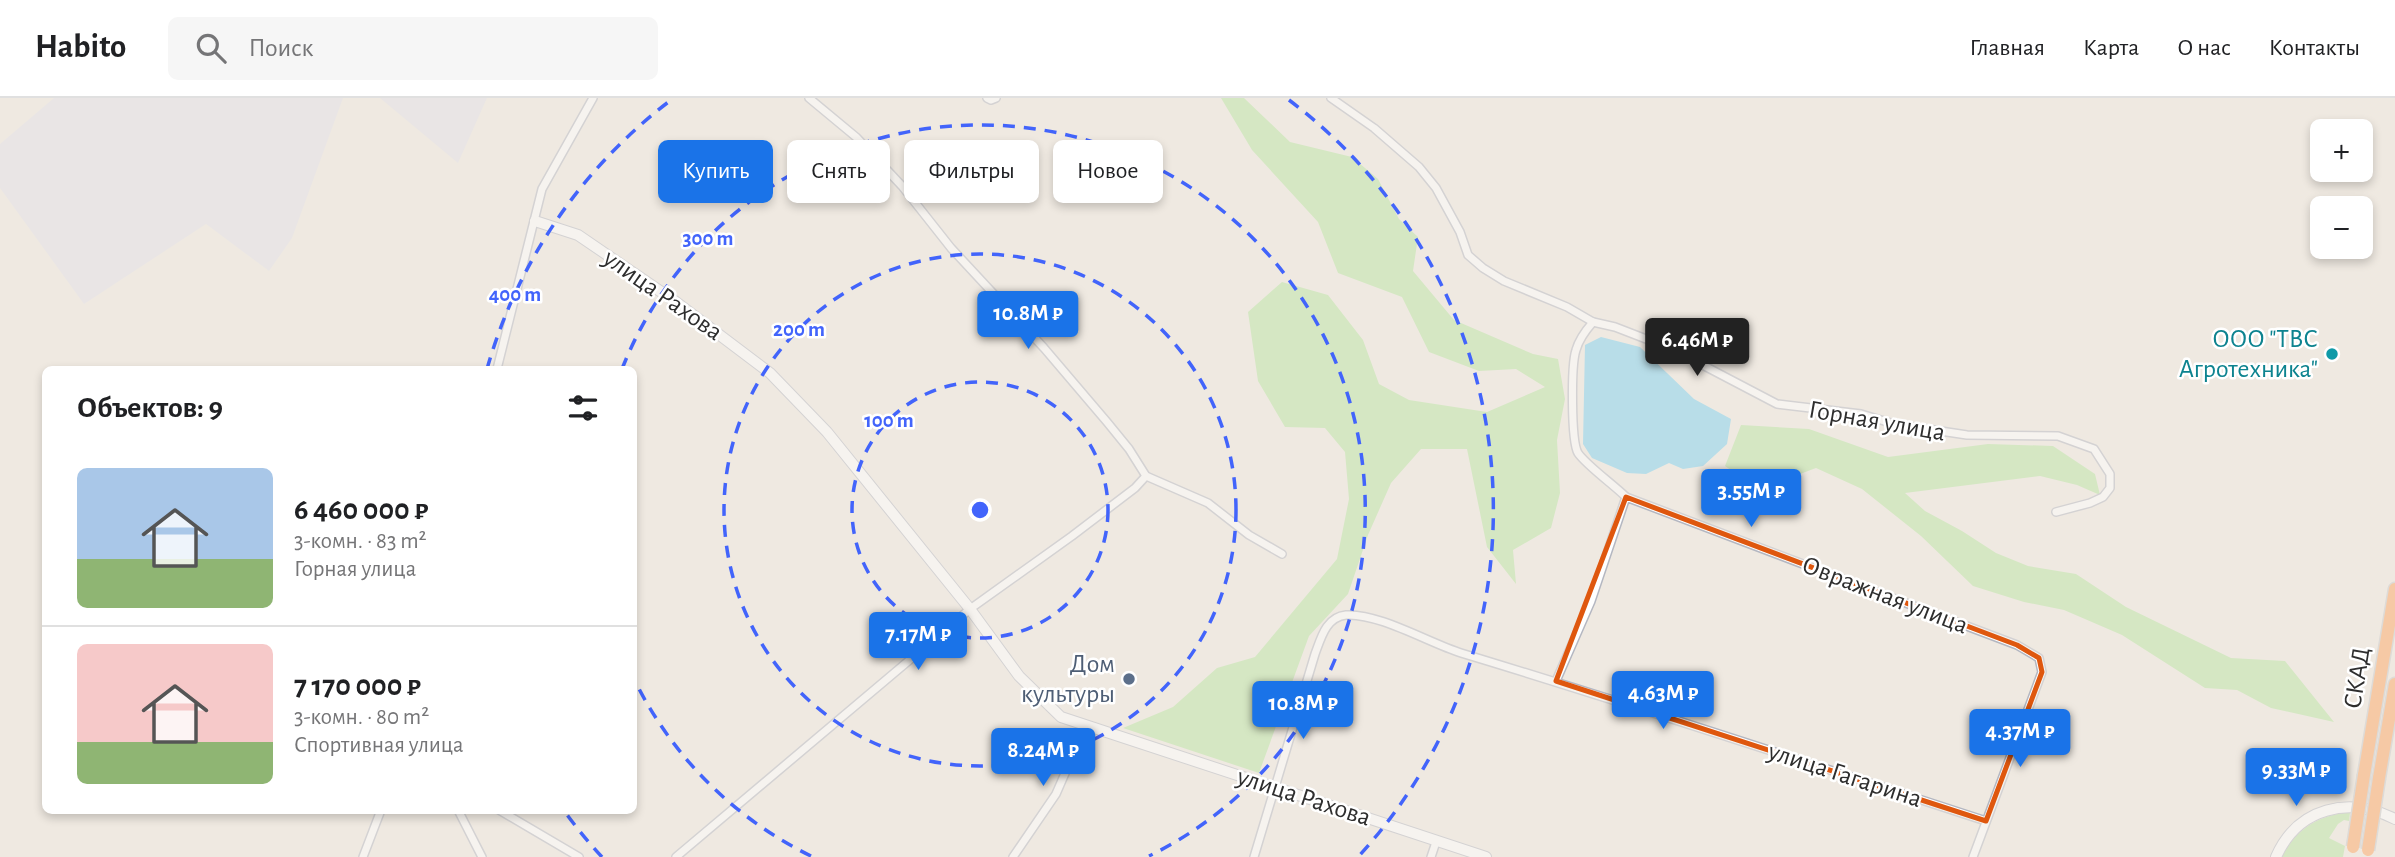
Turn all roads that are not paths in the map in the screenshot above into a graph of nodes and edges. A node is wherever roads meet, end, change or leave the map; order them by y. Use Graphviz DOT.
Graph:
graph roads {
  1 [pos="593,98"];
  2 [pos="809,98"];
  3 [pos="987,98"];
  4 [pos="996,98"];
  5 [pos="1331,98"];
  6 [pos="536,221"];
  7 [pos="1593,322"];
  8 [pos="498,366"];
  9 [pos="1146,476"];
  10 [pos="1626,497"];
  11 [pos="2056,512"];
  12 [pos="1282,554"];
  13 [pos="2395,589"];
  14 [pos="970,609"];
  15 [pos="1556,681"];
  16 [pos="2395,684"];
  17 [pos="1086,725"];
  18 [pos="1274,787"];
  19 [pos="379,814"];
  20 [pos="460,814"];
  21 [pos="506,814"];
  22 [pos="2395,818"];
  23 [pos="1986,821"];
  24 [pos="1436,842"];
  25 [pos="2353,852"];
  26 [pos="2368,853"];
  27 [pos="363,857"];
  28 [pos="482,857"];
  29 [pos="579,857"];
  30 [pos="676,857"];
  31 [pos="1013,857"];
  32 [pos="1254,857"];
  33 [pos="1432,857"];
  34 [pos="1486,857"];
  35 [pos="1973,857"];
  36 [pos="2276,857"];
  1 -- 6 [label="street"];
  2 -- 9 [label="street"];
  3 -- 4 [label="street"];
  5 -- 7 [label="street, Горная улица"];
  6 -- 8 [label="street"];
  6 -- 14 [label="street, улица Рахова"];
  7 -- 10 [label="street"];
  7 -- 11 [label="street, Горная улица"];
  9 -- 12 [label="street"];
  9 -- 14 [label="street"];
  10 -- 15 [label="street"];
  10 -- 23 [label="street, Овражная улица"];
  13 -- 25 [label="highway, СКАД, bridge"];
  14 -- 17 [label="street, улица Рахова"];
  14 -- 30 [label="street"];
  15 -- 18 [label="street, улица Гагарина"];
  15 -- 23 [label="street, улица Гагарина"];
  16 -- 26 [label="highway, СКАД, bridge"];
  17 -- 18 [label="street, улица Рахова"];
  17 -- 31 [label="street"];
  18 -- 24 [label="street, улица Рахова"];
  18 -- 32 [label="street"];
  19 -- 27 [label="street"];
  20 -- 28 [label="street"];
  21 -- 29 [label="street"];
  22 -- 36 [label="street"];
  23 -- 35 [label="street"];
  24 -- 33 [label="street"];
  24 -- 34 [label="street, улица Рахова"];
}
